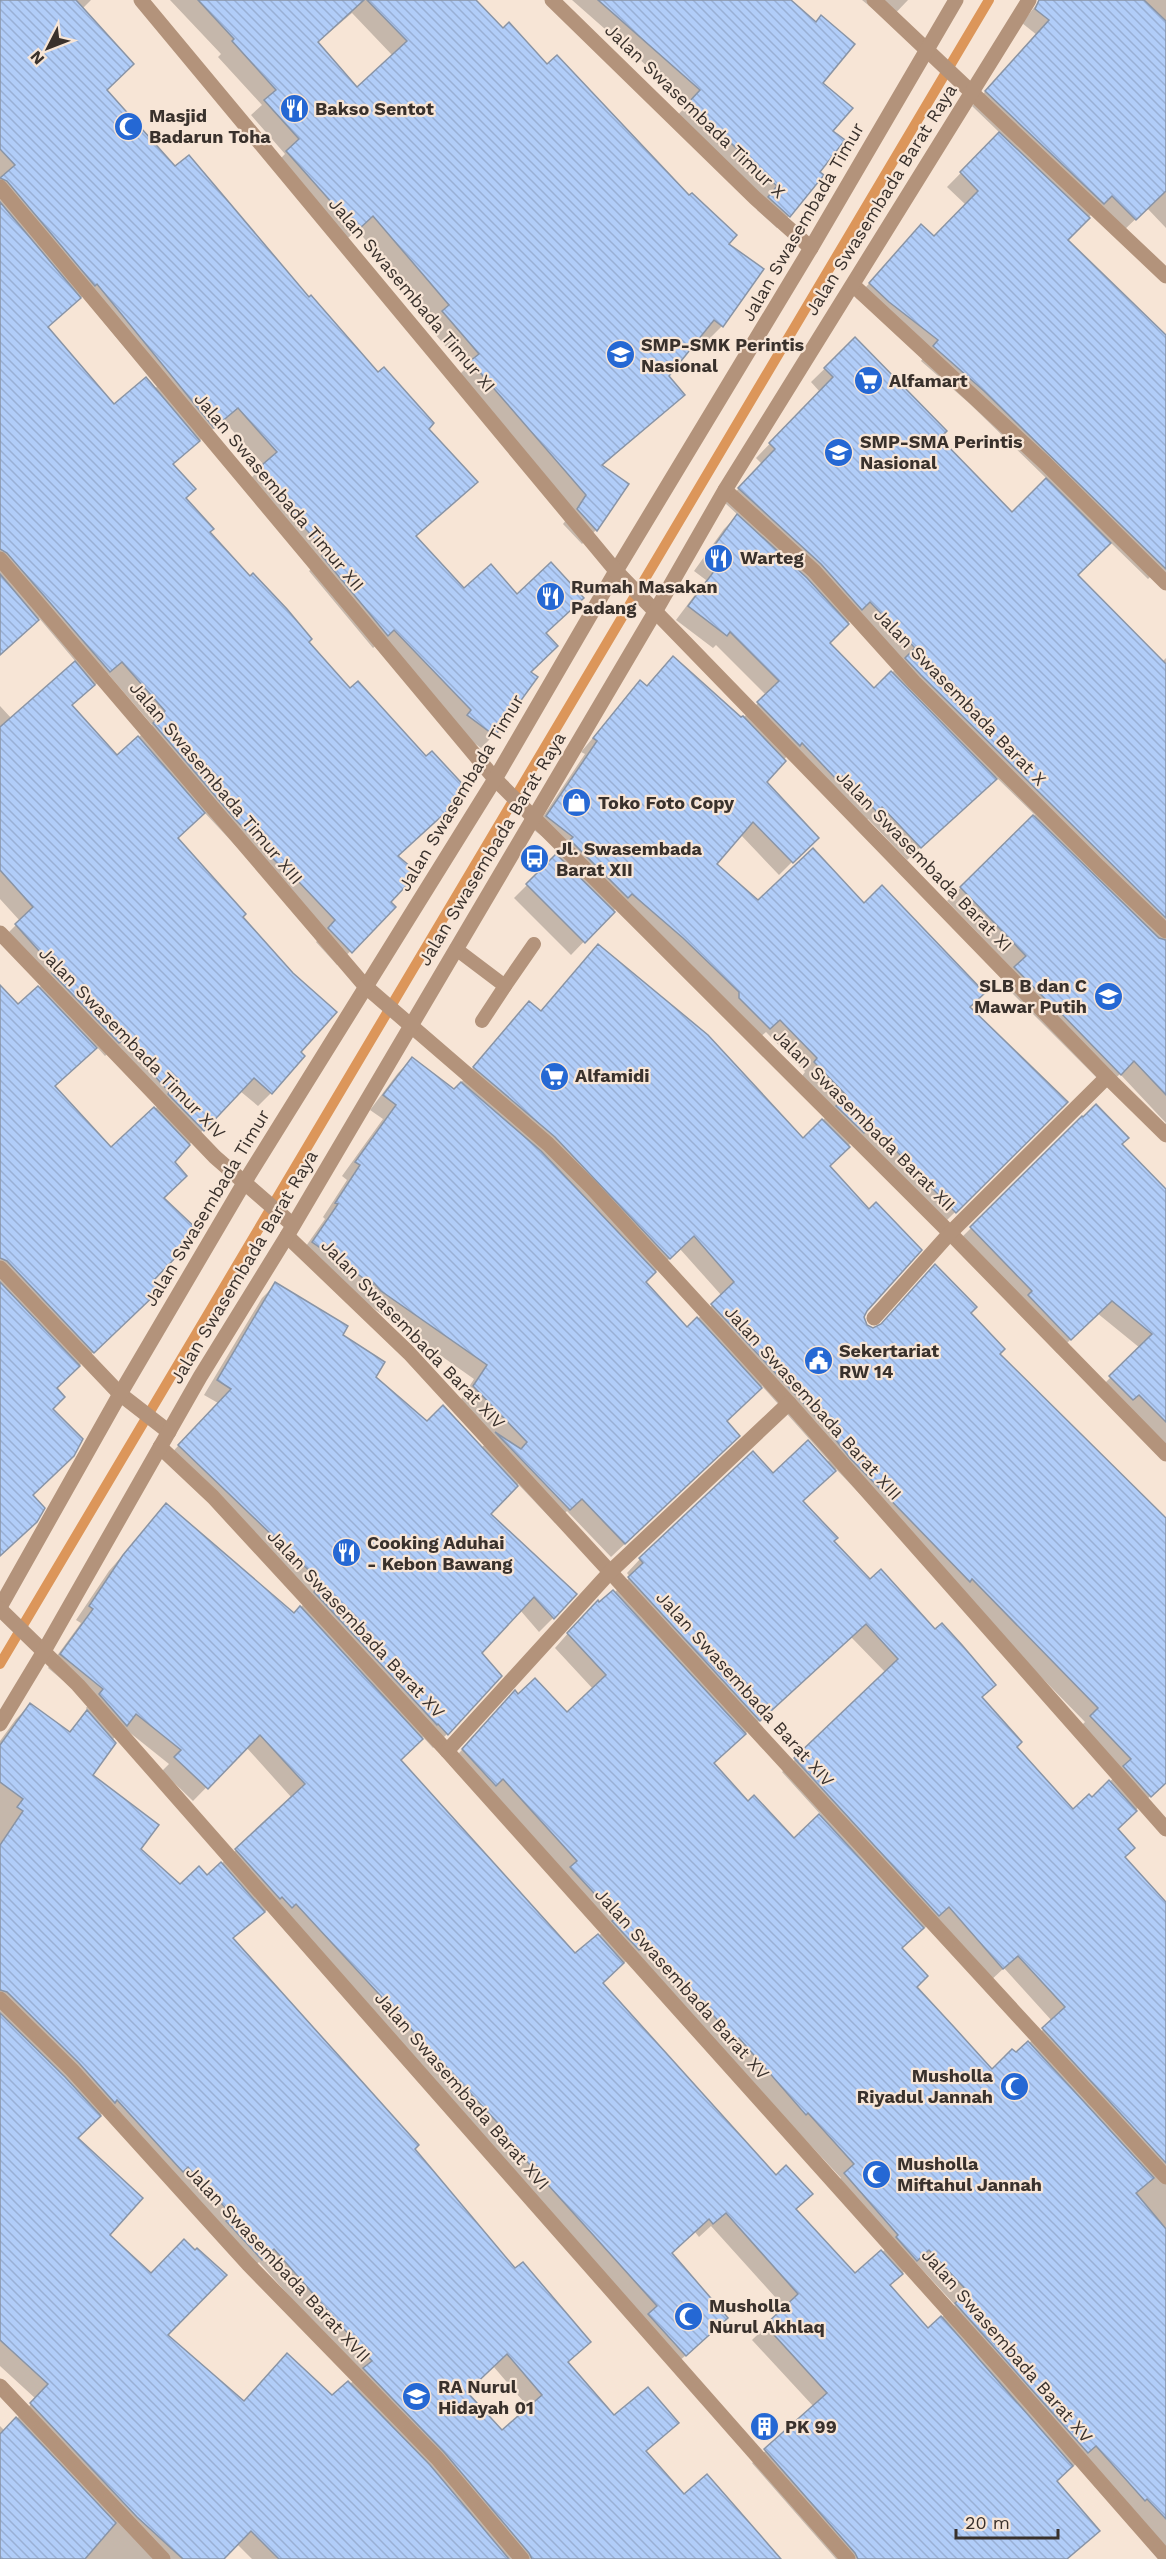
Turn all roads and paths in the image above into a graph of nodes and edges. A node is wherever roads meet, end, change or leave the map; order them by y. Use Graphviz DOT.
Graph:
graph roads {
  1 [pos="141,0"];
  2 [pos="552,0"];
  3 [pos="874,0"];
  4 [pos="956,0"];
  5 [pos="1029,0"];
  6 [pos="929,52"];
  7 [pos="966,87"];
  8 [pos="0,187"];
  9 [pos="811,248"];
  10 [pos="1166,276"];
  11 [pos="853,285"];
  12 [pos="724,490"];
  13 [pos="0,559"];
  14 [pos="618,574"];
  15 [pos="1166,583"];
  16 [pos="650,607"];
  17 [pos="497,781"];
  18 [pos="531,813"];
  19 [pos="1166,931"];
  20 [pos="0,933"];
  21 [pos="534,944"];
  22 [pos="456,949"];
  23 [pos="505,986"];
  24 [pos="368,989"];
  25 [pos="482,1021"];
  26 [pos="405,1022"];
  27 [pos="1107,1077"];
  28 [pos="1166,1135"];
  29 [pos="249,1187"];
  30 [pos="288,1227"];
  31 [pos="950,1233"];
  32 [pos="0,1268"];
  33 [pos="874,1318"];
  34 [pos="122,1395"];
  35 [pos="789,1403"];
  36 [pos="167,1430"];
  37 [pos="160,1447"];
  38 [pos="1166,1454"];
  39 [pos="611,1571"];
  40 [pos="3,1611"];
  41 [pos="40,1647"];
  42 [pos="0,1724"];
  43 [pos="447,1751"];
  44 [pos="1166,1829"];
  45 [pos="0,1999"];
  46 [pos="1166,2177"];
  47 [pos="0,2386"];
  48 [pos="1166,2557"];
  49 [pos="163,2559"];
  50 [pos="522,2559"];
  51 [pos="848,2559"];
  1 -- 14 [label="street, Jalan Swasembada Timur XI"];
  2 -- 9 [label="street, Jalan Swasembada Timur X"];
  3 -- 6 [label="street"];
  4 -- 6 [label="street, Jalan Swasembada Timur"];
  5 -- 7 [label="street, Jalan Swasembada Barat Raya"];
  6 -- 7 [label="street"];
  6 -- 9 [label="street, Jalan Swasembada Timur"];
  7 -- 10 [label="street"];
  7 -- 11 [label="street, Jalan Swasembada Barat Raya"];
  8 -- 17 [label="street, Jalan Swasembada Timur XII"];
  9 -- 14 [label="street, Jalan Swasembada Timur"];
  11 -- 12 [label="street, Jalan Swasembada Barat Raya"];
  11 -- 15 [label="street"];
  12 -- 16 [label="street, Jalan Swasembada Barat Raya"];
  12 -- 19 [label="street, Jalan Swasembada Barat X"];
  13 -- 24 [label="street, Jalan Swasembada Timur XIII"];
  14 -- 16 [label="street, Jalan Swasembada Timur XI"];
  14 -- 17 [label="street, Jalan Swasembada Timur"];
  16 -- 18 [label="street, Jalan Swasembada Barat Raya"];
  16 -- 27 [label="street, Jalan Swasembada Barat XI"];
  17 -- 18 [label="street, Jalan Swasembada Timur XII"];
  17 -- 24 [label="street, Jalan Swasembada Timur"];
  18 -- 22 [label="street, Jalan Swasembada Barat Raya"];
  18 -- 31 [label="street, Jalan Swasembada Barat XII"];
  20 -- 29 [label="street, Jalan Swasembada Timur XIV"];
  21 -- 23 [label="lane"];
  22 -- 23 [label="lane"];
  22 -- 26 [label="street, Jalan Swasembada Barat Raya"];
  23 -- 25 [label="lane"];
  24 -- 26 [label="street, Jalan Swasembada Timur XIII"];
  24 -- 29 [label="street, Jalan Swasembada Timur"];
  26 -- 30 [label="street, Jalan Swasembada Barat Raya"];
  26 -- 35 [label="street, Jalan Swasembada Barat XIII"];
  27 -- 28 [label="street, Jalan Swasembada Barat XI"];
  27 -- 31 [label="street"];
  29 -- 30 [label="street, Jalan Swasembada Timur XIV"];
  29 -- 34 [label="street, Jalan Swasembada Timur"];
  30 -- 36 [label="street, Jalan Swasembada Barat Raya"];
  30 -- 39 [label="street, Jalan Swasembada Barat XIV"];
  31 -- 33 [label="street"];
  31 -- 38 [label="street, Jalan Swasembada Barat XII"];
  32 -- 34 [label="street"];
  34 -- 36 [label="street"];
  34 -- 40 [label="street, Jalan Swasembada Timur"];
  35 -- 39 [label="street"];
  35 -- 44 [label="street, Jalan Swasembada Barat XIII"];
  36 -- 37 [label="street, Jalan Swasembada Barat Raya"];
  37 -- 41 [label="street, Jalan Swasembada Barat Raya"];
  37 -- 43 [label="street, Jalan Swasembada Barat XV"];
  39 -- 43 [label="street"];
  39 -- 46 [label="street, Jalan Swasembada Barat XIV"];
  40 -- 41 [label="street, Jalan Swasembada Barat XVI"];
  41 -- 42 [label="street, Jalan Swasembada Barat Raya"];
  41 -- 51 [label="street, Jalan Swasembada Barat XVI"];
  43 -- 48 [label="street, Jalan Swasembada Barat XV"];
  45 -- 50 [label="street, Jalan Swasembada Barat XVII"];
  47 -- 49 [label="street"];
}
